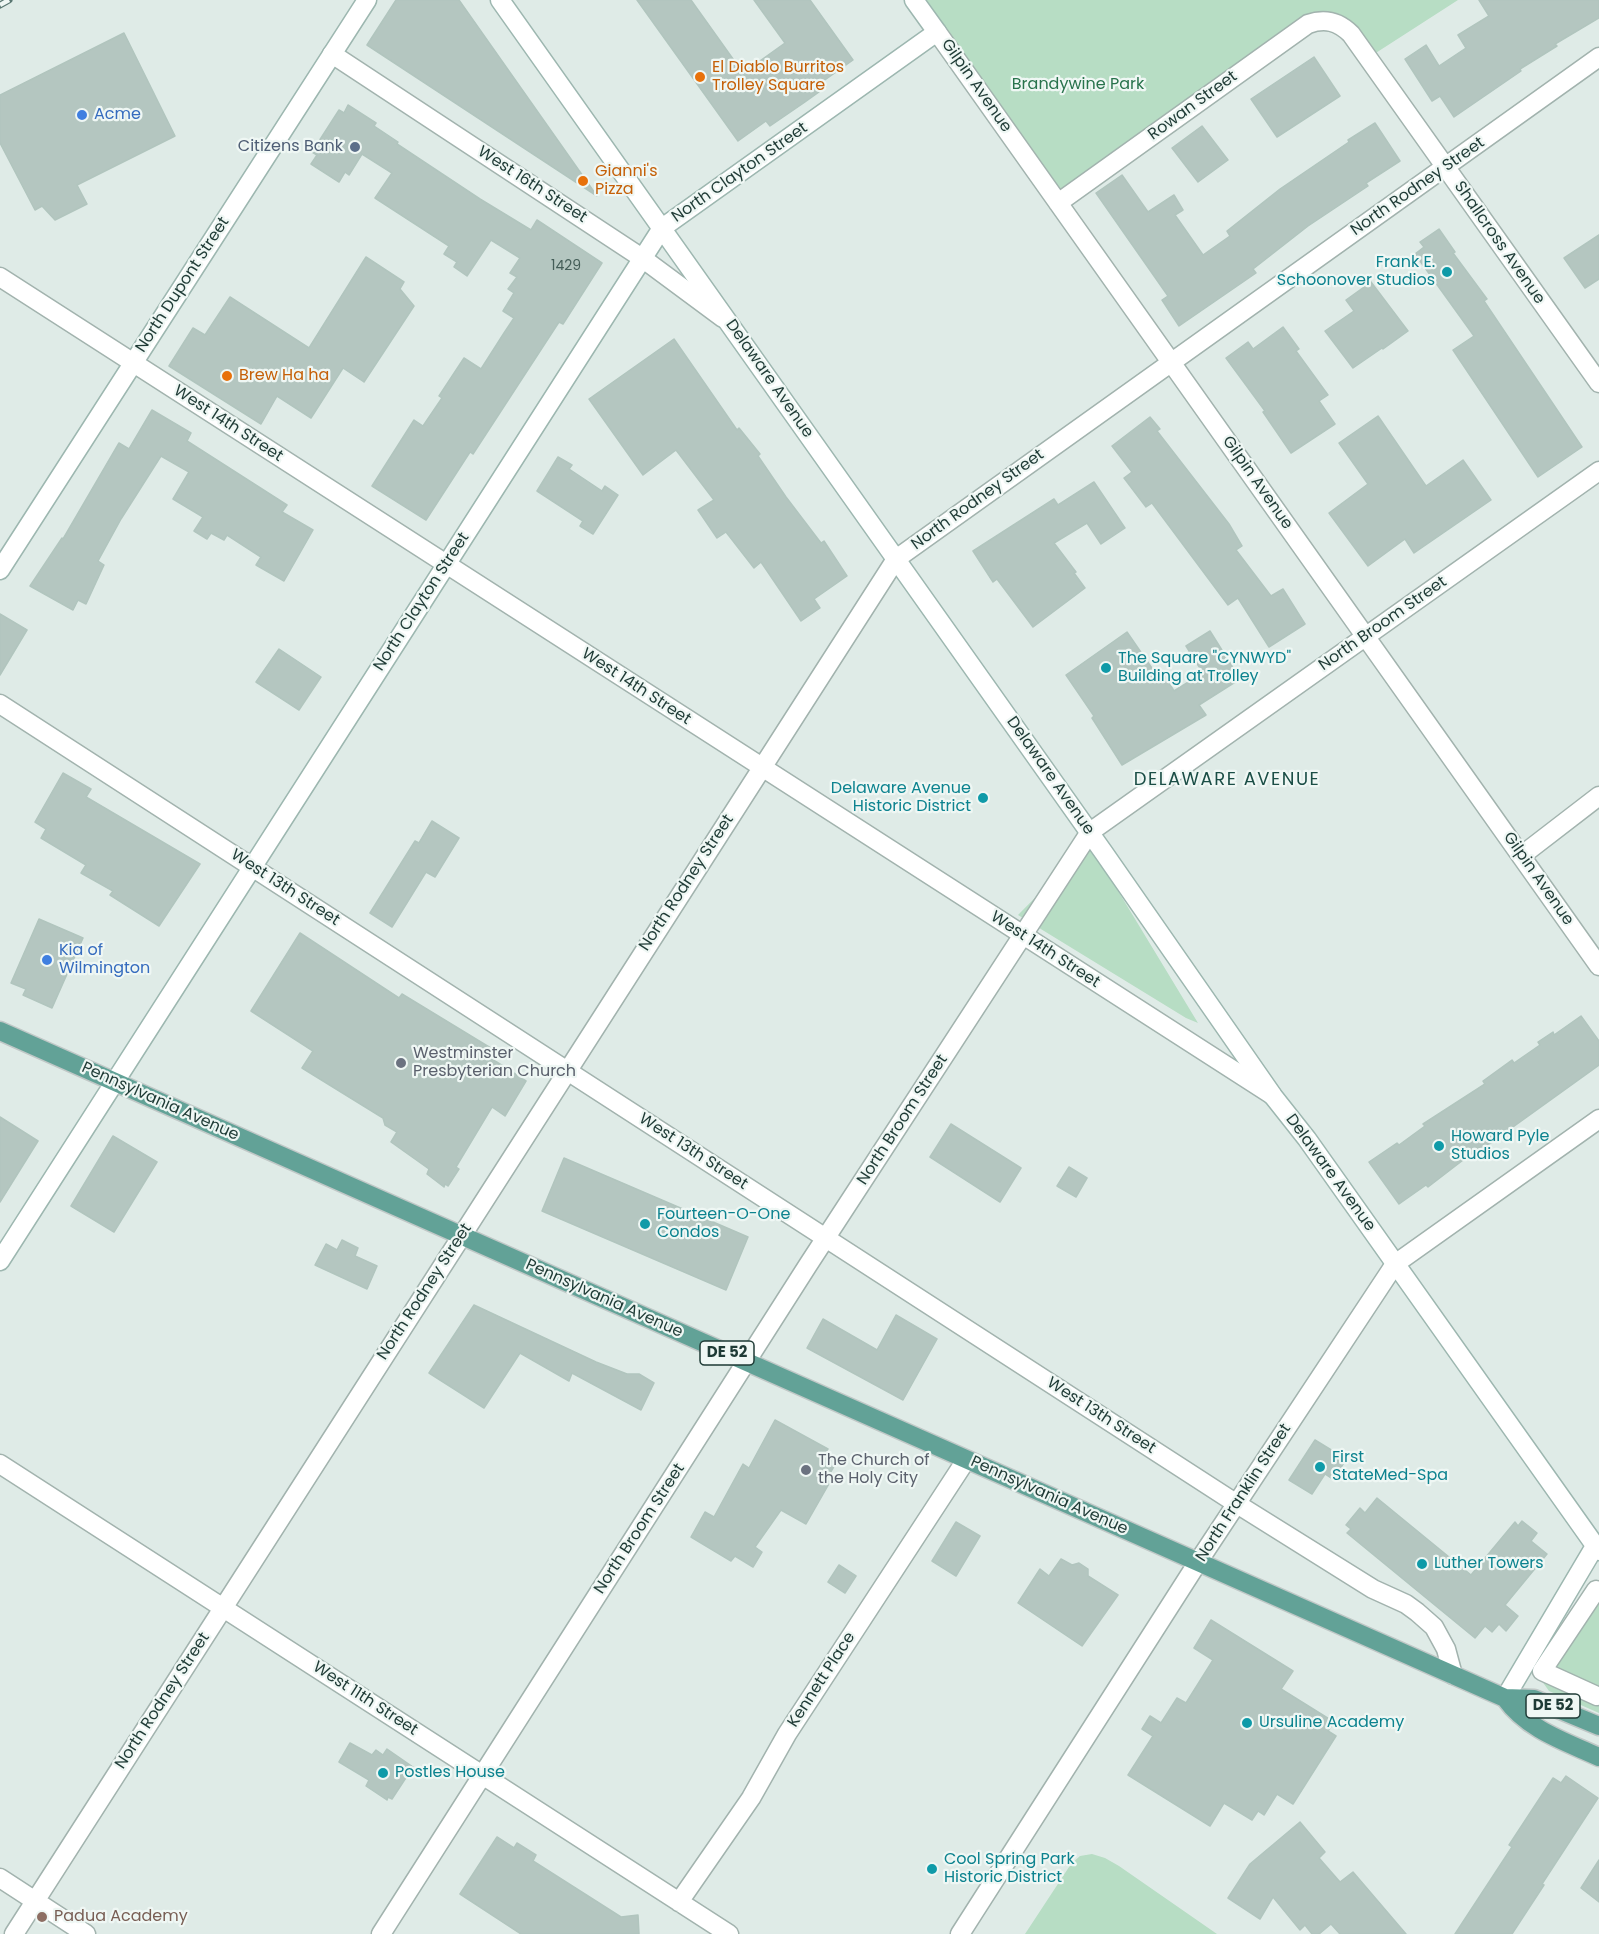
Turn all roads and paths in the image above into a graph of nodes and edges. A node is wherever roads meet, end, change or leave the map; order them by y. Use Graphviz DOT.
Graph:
graph roads {
  1 [pos="367,0"];
  2 [pos="500,0"];
  3 [pos="914,0"];
  4 [pos="1331,21"];
  5 [pos="937,32"];
  6 [pos="332,54"];
  7 [pos="1599,57"];
  8 [pos="1446,167"];
  9 [pos="1058,203"];
  10 [pos="662,228"];
  11 [pos="642,258"];
  12 [pos="0,277"];
  13 [pos="728,322"];
  14 [pos="1171,362"];
  15 [pos="133,363"];
  16 [pos="1599,383"];
  17 [pos="1599,471"];
  18 [pos="896,559"];
  19 [pos="446,564"];
  20 [pos="0,570"];
  21 [pos="1366,636"];
  22 [pos="0,704"];
  23 [pos="761,767"];
  24 [pos="1599,796"];
  25 [pos="1090,832"];
  26 [pos="1521,856"];
  27 [pos="252,867"];
  28 [pos="1023,935"];
  29 [pos="1599,966"];
  30 [pos="0,1031"];
  31 [pos="567,1070"];
  32 [pos="114,1082"];
  33 [pos="1273,1095"];
  34 [pos="1599,1119"];
  35 [pos="461,1236"];
  36 [pos="826,1239"];
  37 [pos="0,1261"];
  38 [pos="1395,1264"];
  39 [pos="747,1362"];
  40 [pos="966,1460"];
  41 [pos="0,1464"];
  42 [pos="1237,1504"];
  43 [pos="1598,1546"];
  44 [pos="1198,1562"];
  45 [pos="1599,1592"];
  46 [pos="223,1607"];
  47 [pos="1453,1675"];
  48 [pos="1598,1697"];
  49 [pos="1505,1698"];
  50 [pos="1599,1726"];
  51 [pos="1599,1757"];
  52 [pos="483,1775"];
  53 [pos="0,1878"];
  54 [pos="34,1901"];
  55 [pos="679,1902"];
  56 [pos="14,1934"];
  57 [pos="86,1934"];
  58 [pos="381,1934"];
  59 [pos="729,1934"];
  60 [pos="960,1934"];
  1 -- 6 [label="street, North Dupont Street"];
  2 -- 10 [label="street, Delaware Avenue"];
  3 -- 5 [label="street, Gilpin Avenue"];
  4 -- 8 [label="street, Shallcross Avenue"];
  4 -- 9 [label="street, Rowan Street"];
  5 -- 9 [label="street, Gilpin Avenue"];
  5 -- 10 [label="street, North Clayton Street"];
  6 -- 11 [label="street, West 16th Street"];
  6 -- 15 [label="street, North Dupont Street"];
  7 -- 8 [label="street, North Rodney Street"];
  8 -- 14 [label="street, North Rodney Street"];
  8 -- 16 [label="street, Shallcross Avenue"];
  9 -- 14 [label="street, Gilpin Avenue"];
  10 -- 11 [label="street, North Clayton Street"];
  10 -- 13 [label="street, Delaware Avenue"];
  11 -- 13 [label="street, West 16th Street"];
  11 -- 19 [label="street, North Clayton Street"];
  12 -- 15 [label="street, West 14th Street"];
  13 -- 18 [label="street, Delaware Avenue"];
  14 -- 18 [label="street, North Rodney Street"];
  14 -- 21 [label="street, Gilpin Avenue"];
  15 -- 19 [label="street, West 14th Street"];
  15 -- 20 [label="street, North Dupont Street"];
  17 -- 21 [label="street, North Broom Street"];
  18 -- 23 [label="street, North Rodney Street"];
  18 -- 25 [label="street, Delaware Avenue"];
  19 -- 23 [label="street, West 14th Street"];
  19 -- 27 [label="street, North Clayton Street"];
  21 -- 25 [label="street, North Broom Street"];
  21 -- 26 [label="street, Gilpin Avenue"];
  22 -- 27 [label="street, West 13th Street"];
  23 -- 28 [label="street, West 14th Street"];
  23 -- 31 [label="street, North Rodney Street"];
  24 -- 26 [label="street"];
  25 -- 28 [label="street, North Broom Street"];
  25 -- 33 [label="street, Delaware Avenue"];
  26 -- 29 [label="street, Gilpin Avenue"];
  27 -- 31 [label="street, West 13th Street"];
  27 -- 32 [label="street, North Clayton Street"];
  28 -- 33 [label="street, West 14th Street"];
  28 -- 36 [label="street, North Broom Street"];
  30 -- 32 [label="main road, Pennsylvania Avenue / DE 52"];
  31 -- 35 [label="street, North Rodney Street"];
  31 -- 36 [label="street, West 13th Street"];
  32 -- 35 [label="main road, Pennsylvania Avenue / DE 52"];
  32 -- 37 [label="street, North Clayton Street"];
  33 -- 38 [label="street, Delaware Avenue"];
  34 -- 38 [label="street, North Franklin Street"];
  35 -- 39 [label="main road, Pennsylvania Avenue / DE 52"];
  35 -- 46 [label="street, North Rodney Street"];
  36 -- 39 [label="street, North Broom Street"];
  36 -- 42 [label="street, West 13th Street"];
  38 -- 42 [label="street, North Franklin Street"];
  38 -- 43 [label="street, Delaware Avenue"];
  39 -- 40 [label="main road, Pennsylvania Avenue / DE 52"];
  39 -- 52 [label="street, North Broom Street"];
  40 -- 44 [label="main road, Pennsylvania Avenue / DE 52"];
  40 -- 55 [label="street, Kennett Place"];
  41 -- 46 [label="street, West 11th Street"];
  42 -- 44 [label="street, North Franklin Street"];
  42 -- 47 [label="street, West 13th Street"];
  43 -- 49 [label="street"];
  44 -- 47 [label="main road, Pennsylvania Avenue / DE 52"];
  44 -- 60 [label="street, North Franklin Street"];
  45 -- 48 [label="street"];
  46 -- 52 [label="street, West 11th Street"];
  46 -- 54 [label="street, North Rodney Street"];
  47 -- 49 [label="main road, Pennsylvania Avenue / DE 52"];
  49 -- 50 [label="main road, Pennsylvania Avenue / DE 52"];
  49 -- 51 [label="main road, Pennsylvania Avenue / DE 52"];
  52 -- 55 [label="street, West 11th Street"];
  52 -- 58 [label="street, North Broom Street"];
  53 -- 54 [label="street"];
  54 -- 56 [label="street, North Rodney Street"];
  54 -- 57 [label="street"];
  55 -- 59 [label="street, West 11th Street"];
}
